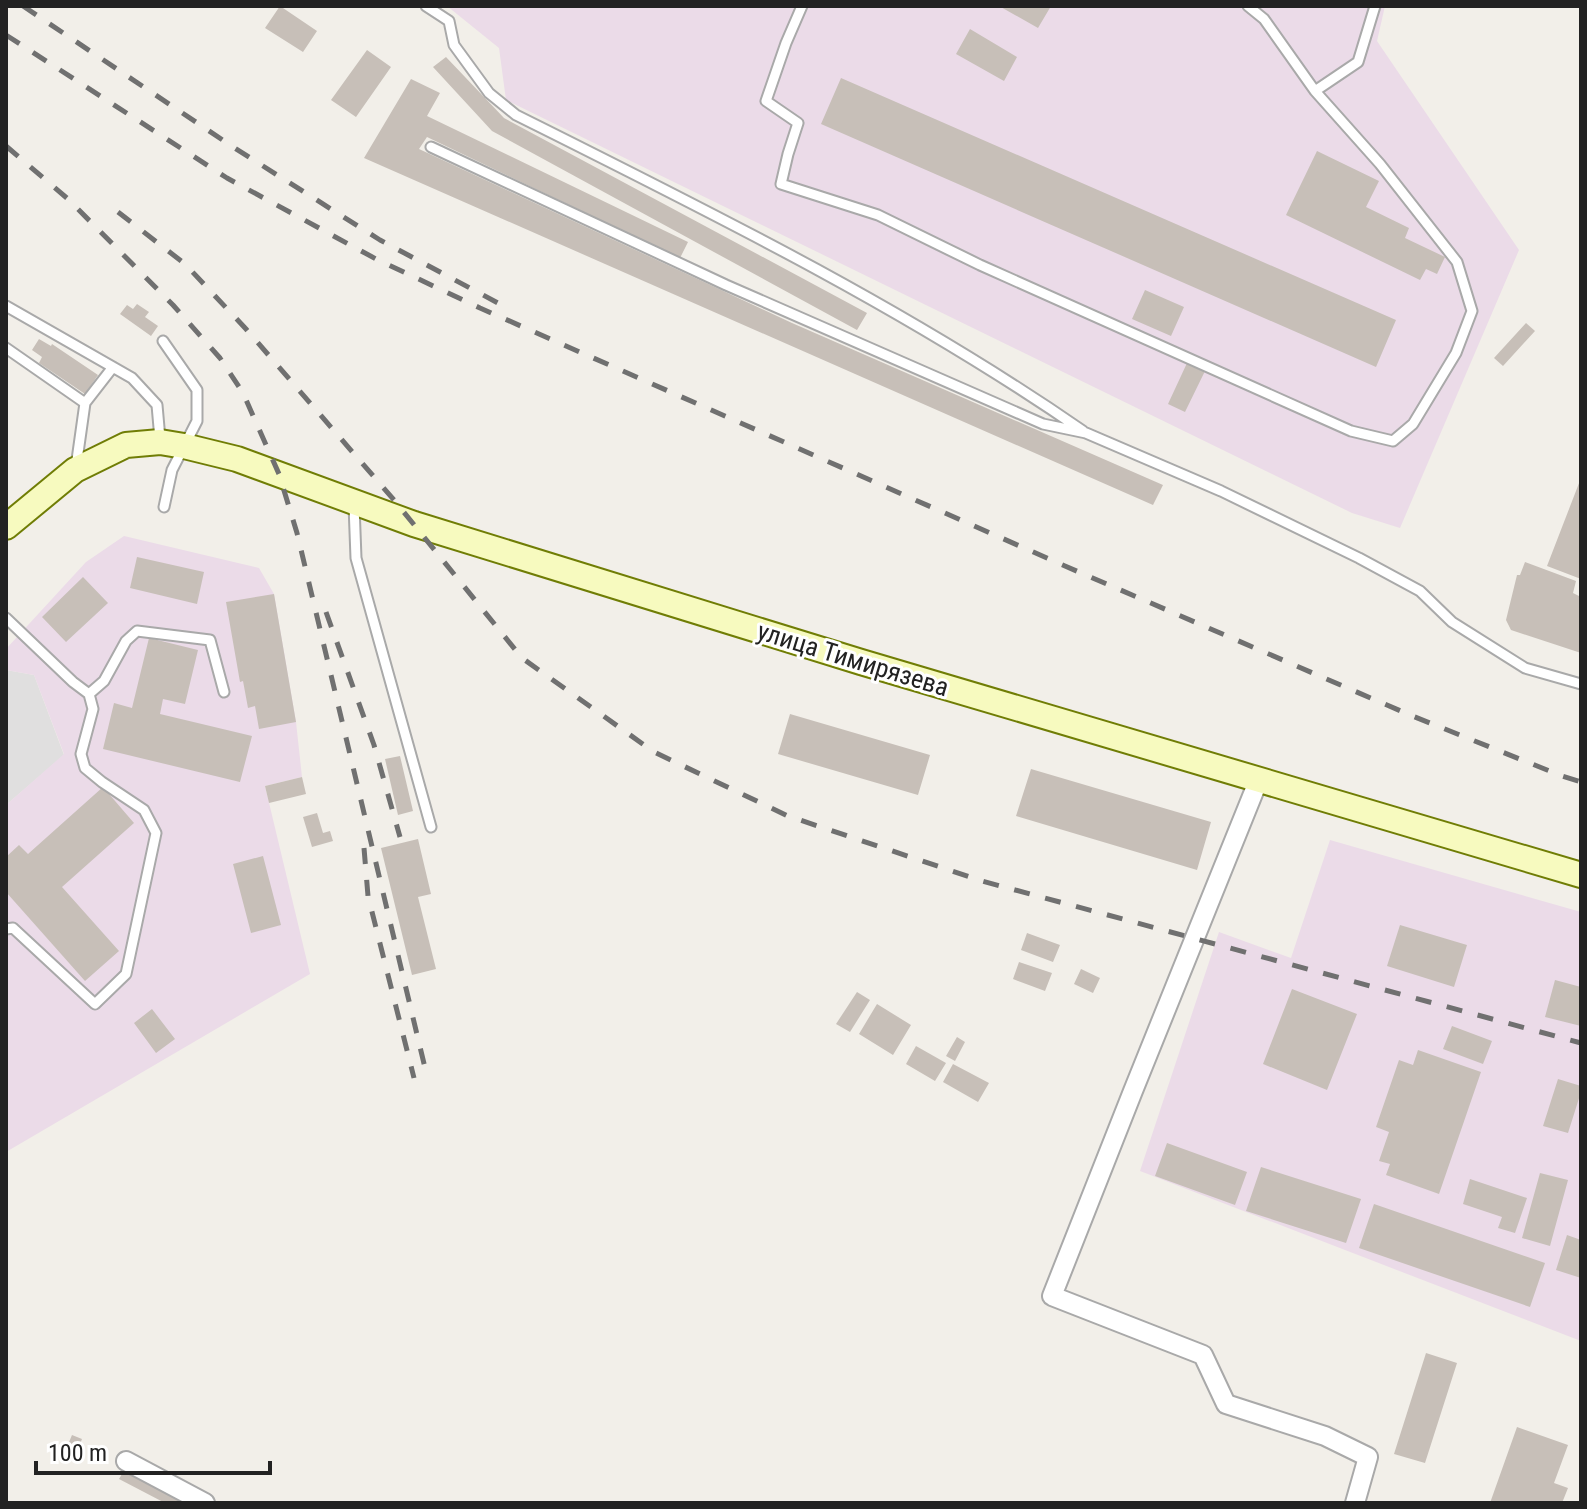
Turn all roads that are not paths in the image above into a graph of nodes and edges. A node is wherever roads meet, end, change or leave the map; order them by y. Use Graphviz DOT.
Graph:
graph roads {
  1 [pos="426,6"];
  2 [pos="802,6"];
  3 [pos="1248,6"];
  4 [pos="1375,6"];
  5 [pos="1315,91"];
  6 [pos="431,147"];
  7 [pos="6,306"];
  8 [pos="163,341"];
  9 [pos="6,348"];
  10 [pos="113,367"];
  11 [pos="85,403"];
  12 [pos="1086,433"];
  13 [pos="172,444"];
  14 [pos="75,470"];
  15 [pos="353,501"];
  16 [pos="164,507"];
  17 [pos="6,527"];
  18 [pos="6,618"];
  19 [pos="1581,684"];
  20 [pos="224,692"];
  21 [pos="89,694"];
  22 [pos="1259,779"];
  23 [pos="431,827"];
  24 [pos="1581,875"];
  25 [pos="6,929"];
  26 [pos="126,1461"];
  27 [pos="205,1503"];
  28 [pos="1355,1503"];
  1 -- 12 [label="lane"];
  2 -- 5 [label="lane"];
  3 -- 5 [label="lane"];
  4 -- 5 [label="lane"];
  6 -- 12 [label="lane"];
  7 -- 10 [label="lane"];
  8 -- 13 [label="lane"];
  9 -- 11 [label="lane"];
  10 -- 11 [label="lane"];
  10 -- 13 [label="lane"];
  11 -- 14 [label="lane"];
  12 -- 19 [label="lane"];
  13 -- 14 [label="main road, улица Тимирязева"];
  13 -- 15 [label="main road, улица Тимирязева"];
  13 -- 16 [label="lane"];
  14 -- 17 [label="main road"];
  15 -- 22 [label="main road, улица Тимирязева"];
  15 -- 23 [label="lane"];
  18 -- 21 [label="lane"];
  20 -- 21 [label="lane"];
  21 -- 25 [label="lane"];
  22 -- 24 [label="main road, улица Тимирязева"];
  22 -- 28 [label="street"];
  26 -- 27 [label="street"];
}
